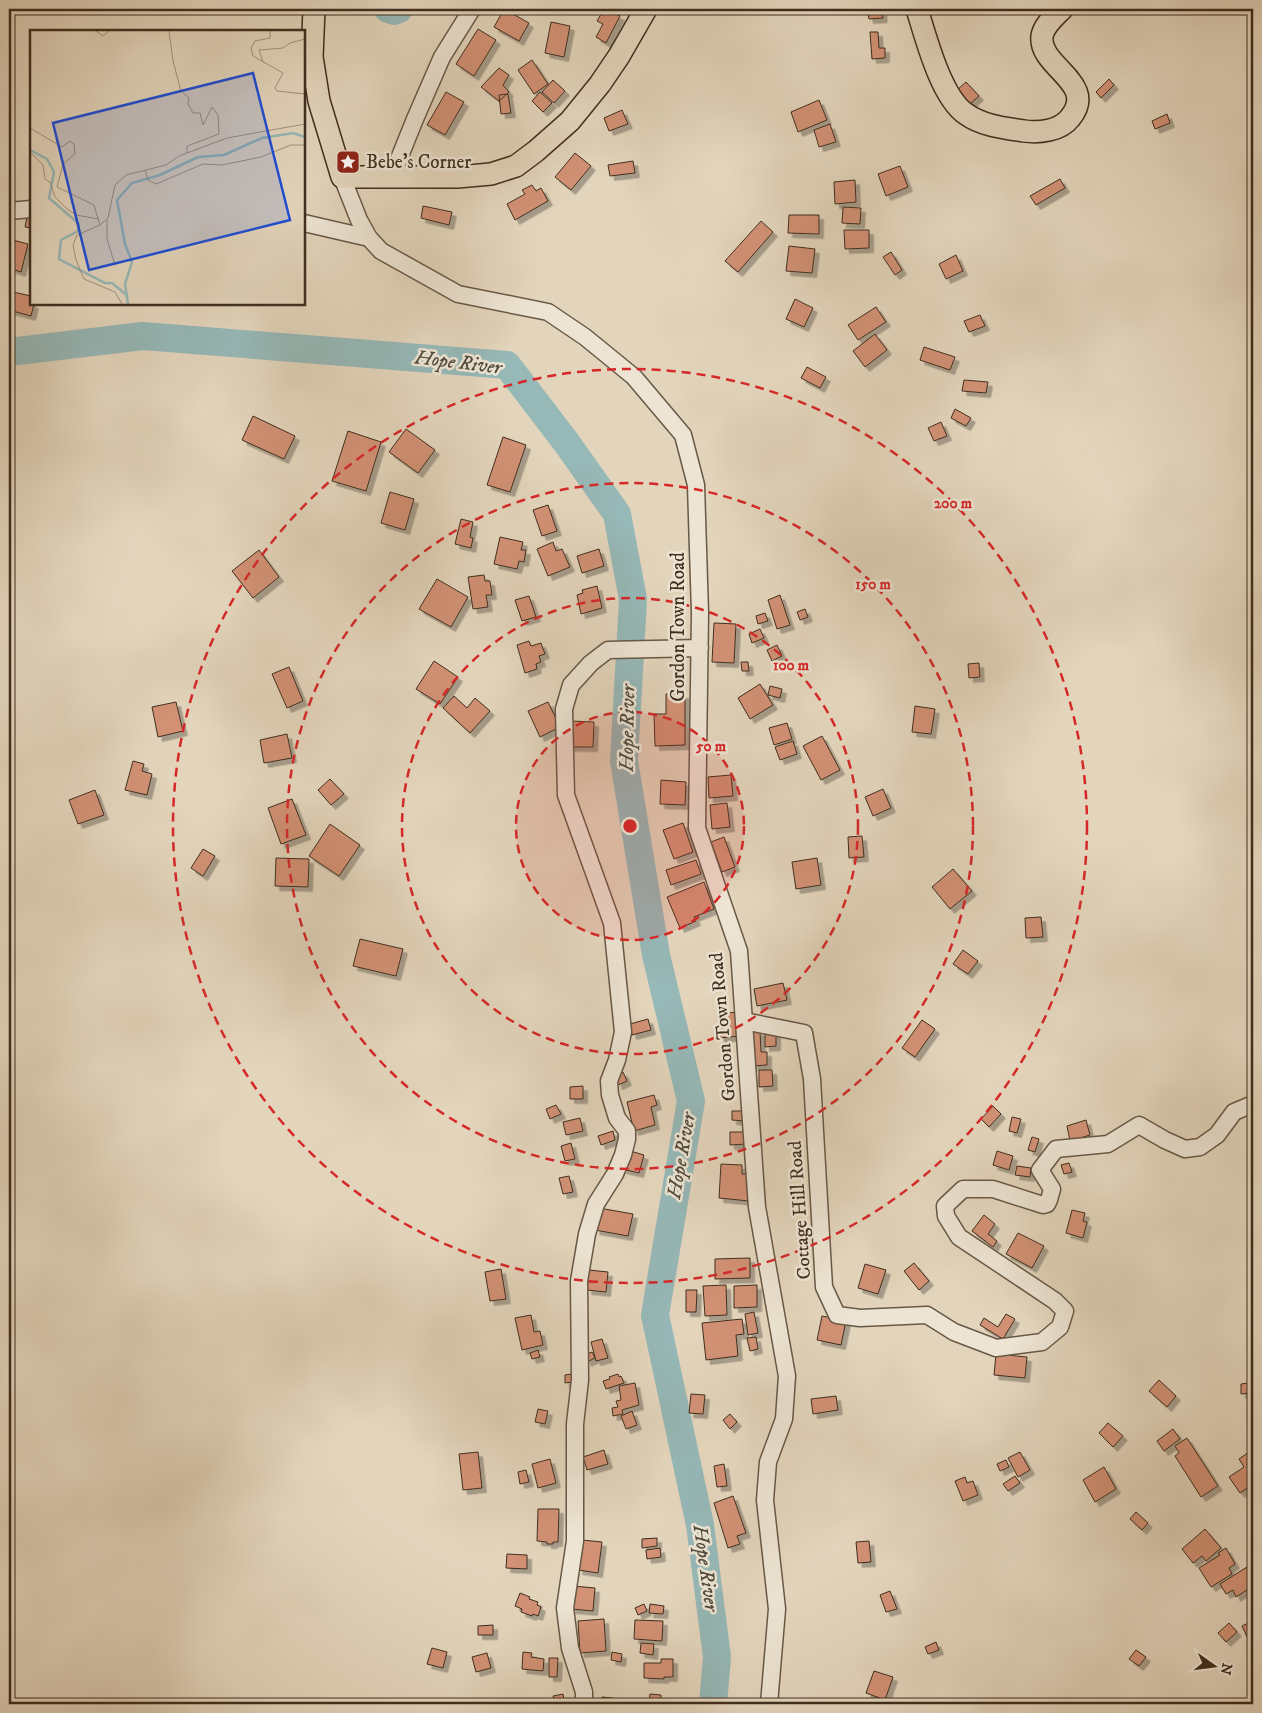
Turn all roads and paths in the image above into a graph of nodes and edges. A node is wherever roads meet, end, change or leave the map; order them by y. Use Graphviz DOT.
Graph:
graph roads {
  1 [pos="314,9"];
  2 [pos="472,9"];
  3 [pos="646,9"];
  4 [pos="917,9"];
  5 [pos="1062,9"];
  6 [pos="392,176"];
  7 [pos="342,177"];
  8 [pos="30,209"];
  9 [pos="9,212"];
  10 [pos="305,223"];
  11 [pos="369,238"];
  12 [pos="700,648"];
  13 [pos="744,1021"];
  14 [pos="1253,1104"];
  15 [pos="584,1704"];
  16 [pos="769,1704"];
  1 -- 7 [label="main road"];
  2 -- 6 [label="street"];
  3 -- 6 [label="main road"];
  4 -- 5 [label="main road"];
  6 -- 7 [label="main road"];
  7 -- 11 [label="street, Gordon Town Road"];
  8 -- 9 [label="street"];
  10 -- 11 [label="street"];
  11 -- 12 [label="street, Gordon Town Road"];
  12 -- 13 [label="street, Gordon Town Road"];
  12 -- 15 [label="street"];
  13 -- 14 [label="street, Cottage Hill Road"];
  13 -- 16 [label="street, Gordon Town Road"];
}
